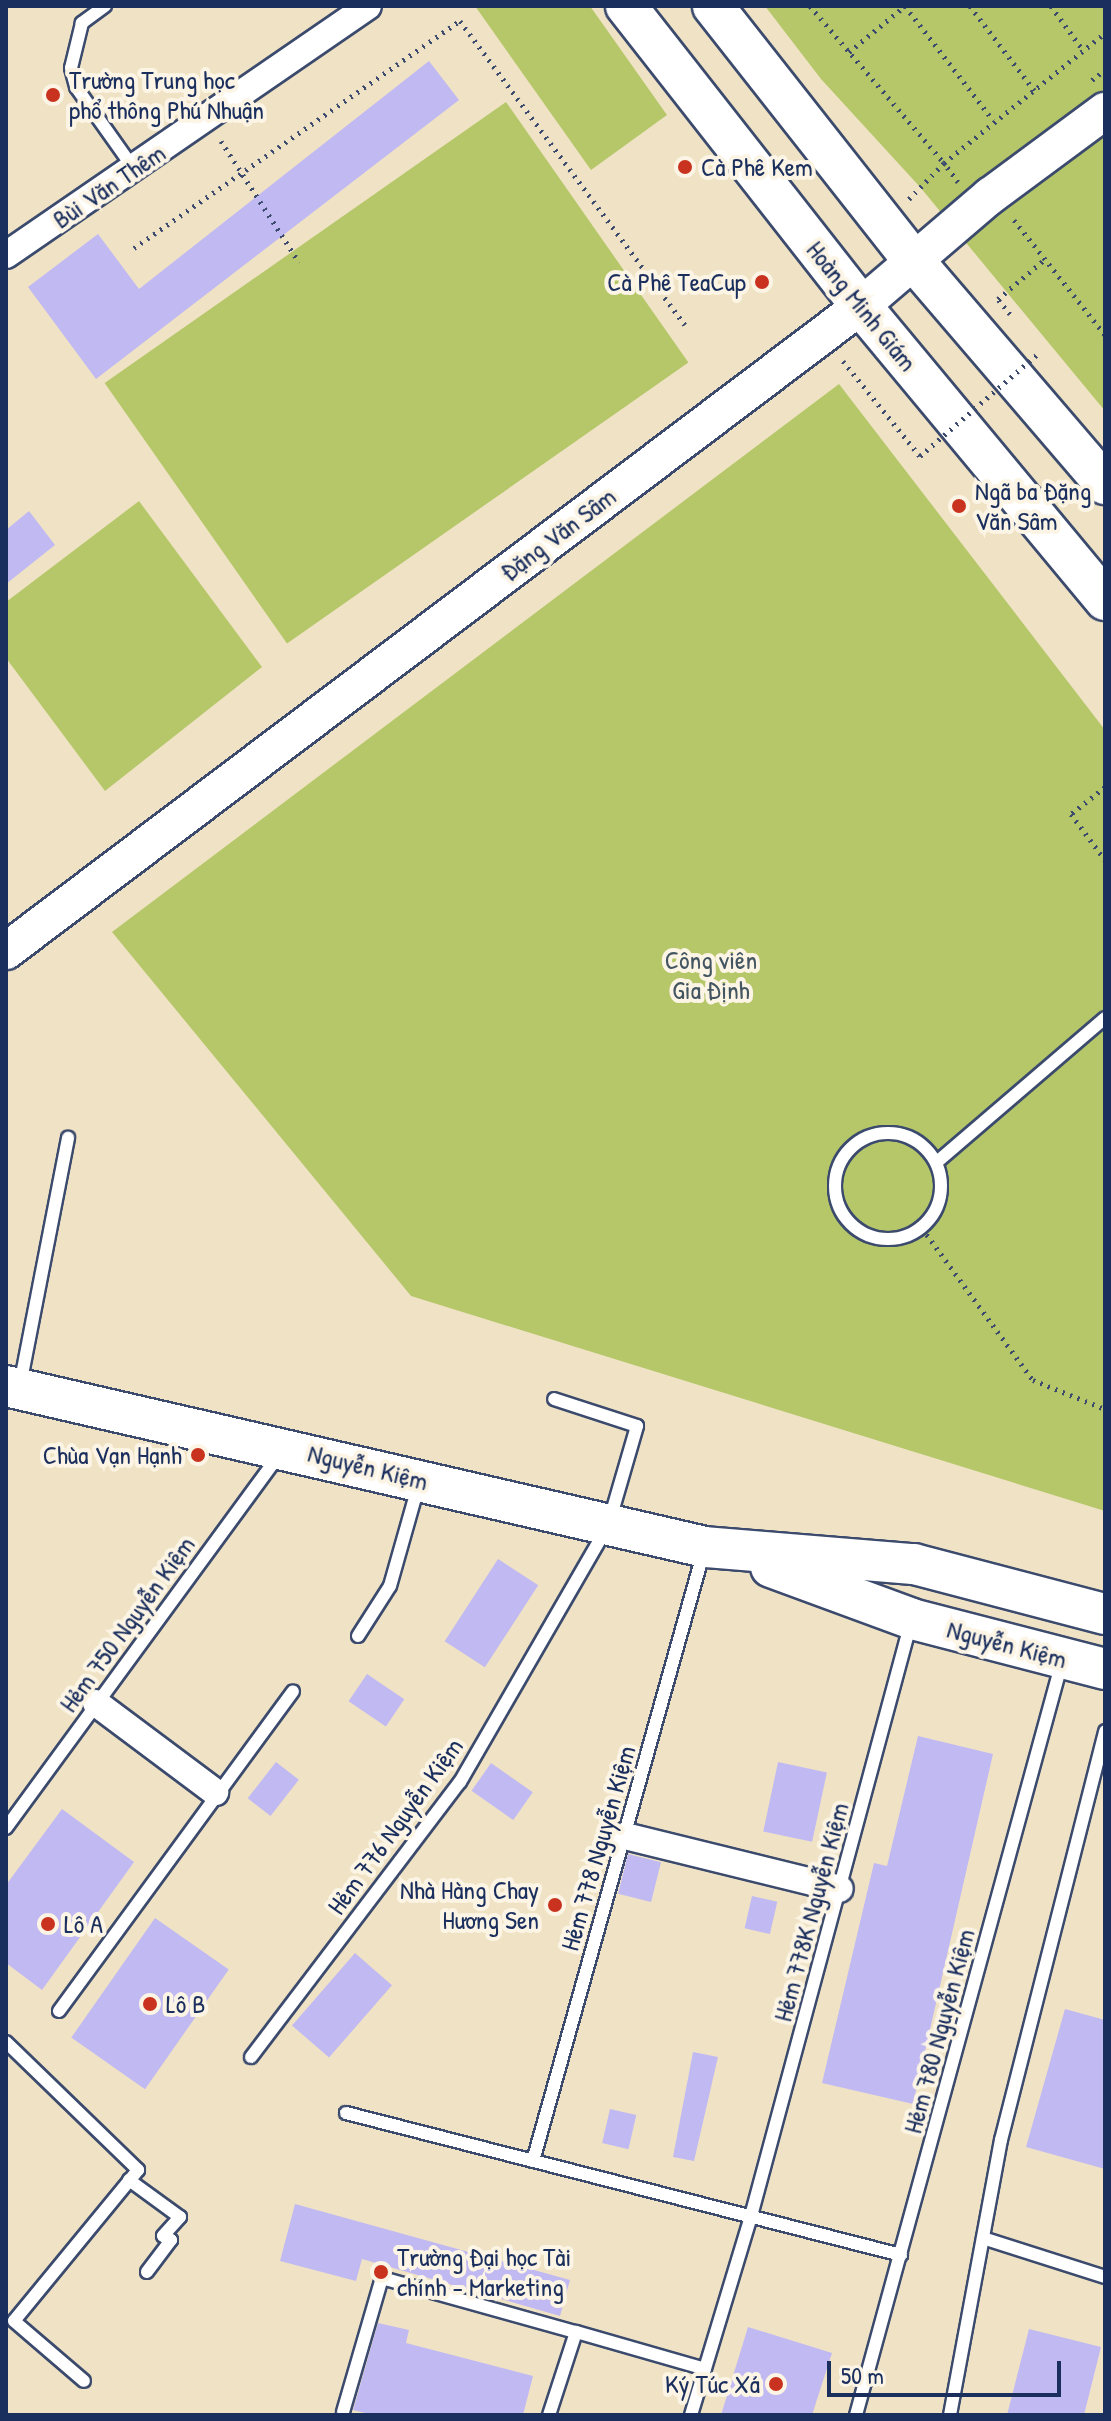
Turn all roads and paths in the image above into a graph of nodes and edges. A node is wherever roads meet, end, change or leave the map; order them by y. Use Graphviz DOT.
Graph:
graph roads {
  1 [pos="105,6"];
  2 [pos="368,6"];
  3 [pos="626,6"];
  4 [pos="713,6"];
  5 [pos="810,6"];
  6 [pos="905,6"];
  7 [pos="970,6"];
  8 [pos="1051,6"];
  9 [pos="1105,33"];
  10 [pos="1083,50"];
  11 [pos="849,52"];
  12 [pos="1034,90"];
  13 [pos="1105,111"];
  14 [pos="993,120"];
  15 [pos="207,121"];
  16 [pos="944,163"];
  17 [pos="134,169"];
  18 [pos="241,172"];
  19 [pos="920,187"];
  20 [pos="1007,212"];
  21 [pos="134,248"];
  22 [pos="6,255"];
  23 [pos="1045,259"];
  24 [pos="913,260"];
  25 [pos="299,262"];
  26 [pos="998,299"];
  27 [pos="861,306"];
  28 [pos="685,325"];
  29 [pos="1105,335"];
  30 [pos="822,336"];
  31 [pos="1039,353"];
  32 [pos="1105,484"];
  33 [pos="1105,600"];
  34 [pos="1105,787"];
  35 [pos="1105,860"];
  36 [pos="6,951"];
  37 [pos="1105,1018"];
  38 [pos="68,1138"];
  39 [pos="937,1162"];
  40 [pos="922,1228"];
  41 [pos="13,1387"];
  42 [pos="554,1399"];
  43 [pos="1105,1409"];
  44 [pos="285,1446"];
  45 [pos="420,1480"];
  46 [pos="608,1526"];
  47 [pos="718,1549"];
  48 [pos="910,1604"];
  49 [pos="1105,1614"];
  50 [pos="358,1636"];
  51 [pos="1105,1643"];
  52 [pos="1063,1659"];
  53 [pos="1105,1669"];
  54 [pos="293,1691"];
  55 [pos="96,1703"];
  56 [pos="1105,1731"];
  57 [pos="215,1792"];
  58 [pos="6,1828"];
  59 [pos="625,1836"];
  60 [pos="840,1889"];
  61 [pos="59,2011"];
  62 [pos="6,2042"];
  63 [pos="251,2057"];
  64 [pos="346,2113"];
  65 [pos="533,2161"];
  66 [pos="129,2180"];
  67 [pos="751,2216"];
  68 [pos="983,2238"];
  69 [pos="901,2255"];
  70 [pos="147,2272"];
  71 [pos="1105,2277"];
  72 [pos="10,2324"];
  73 [pos="576,2332"];
  74 [pos="705,2369"];
  75 [pos="84,2381"];
  76 [pos="343,2412"];
  77 [pos="549,2415"];
  78 [pos="691,2415"];
  79 [pos="856,2415"];
  80 [pos="950,2415"];
  1 -- 17 [label="lane"];
  2 -- 15 [label="street, Bùi Văn Thêm"];
  3 -- 27 [label="main road, Hoàng Minh Giám"];
  4 -- 24 [label="main road"];
  5 -- 11 [label="path"];
  6 -- 11 [label="path"];
  6 -- 14 [label="path"];
  7 -- 12 [label="path"];
  8 -- 10 [label="path"];
  9 -- 10 [label="path"];
  10 -- 12 [label="path"];
  11 -- 16 [label="path"];
  12 -- 14 [label="path"];
  13 -- 24 [label="street, Đặng Văn Sâm"];
  14 -- 16 [label="path"];
  15 -- 17 [label="street, Bùi Văn Thêm"];
  15 -- 18 [label="path"];
  16 -- 19 [label="path"];
  17 -- 22 [label="street, Bùi Văn Thêm"];
  18 -- 21 [label="path"];
  18 -- 25 [label="path"];
  18 -- 28 [label="path"];
  20 -- 23 [label="path"];
  23 -- 26 [label="path"];
  23 -- 29 [label="path"];
  24 -- 27 [label="street, Đặng Văn Sâm"];
  24 -- 32 [label="main road"];
  27 -- 30 [label="street, Đặng Văn Sâm"];
  27 -- 33 [label="main road, Hoàng Minh Giám"];
  30 -- 31 [label="path, bridge"];
  30 -- 36 [label="street, Đặng Văn Sâm"];
  34 -- 35 [label="path"];
  37 -- 39 [label="lane"];
  38 -- 41 [label="lane"];
  39 -- 40 [label="lane"];
  39 -- 40 [label="lane"];
  40 -- 43 [label="path"];
  41 -- 44 [label="main road, Nguyễn Kiệm"];
  42 -- 46 [label="lane, Hẻm 776 Nguyễn Kiệm"];
  44 -- 45 [label="main road, Nguyễn Kiệm"];
  44 -- 55 [label="lane, Hẻm 750 Nguyễn Kiệm"];
  45 -- 46 [label="main road, Nguyễn Kiệm"];
  45 -- 50 [label="lane"];
  46 -- 47 [label="main road, Nguyễn Kiệm"];
  46 -- 63 [label="lane, Hẻm 776 Nguyễn Kiệm"];
  47 -- 48 [label="main road"];
  47 -- 49 [label="main road, Nguyễn Kiệm"];
  47 -- 59 [label="lane, Hẻm 778 Nguyễn Kiệm"];
  48 -- 51 [label="main road"];
  48 -- 52 [label="main road, Nguyễn Kiệm"];
  48 -- 60 [label="lane, Hẻm 778K Nguyễn Kiệm"];
  52 -- 53 [label="main road, Nguyễn Kiệm"];
  52 -- 69 [label="lane, Hẻm 780 Nguyễn Kiệm"];
  54 -- 57 [label="lane"];
  55 -- 57 [label="street"];
  55 -- 58 [label="lane, Hẻm 750 Nguyễn Kiệm"];
  56 -- 68 [label="lane"];
  57 -- 61 [label="lane"];
  59 -- 60 [label="street"];
  59 -- 65 [label="lane, Hẻm 778 Nguyễn Kiệm"];
  60 -- 67 [label="lane, Hẻm 778K Nguyễn Kiệm"];
  62 -- 66 [label="lane"];
  64 -- 65 [label="lane"];
  65 -- 67 [label="lane"];
  66 -- 70 [label="lane"];
  66 -- 72 [label="lane"];
  67 -- 69 [label="lane"];
  67 -- 74 [label="lane, Hẻm 778K Nguyễn Kiệm"];
  68 -- 71 [label="lane"];
  68 -- 80 [label="lane"];
  69 -- 79 [label="lane, Hẻm 780 Nguyễn Kiệm"];
  72 -- 75 [label="lane"];
  73 -- 74 [label="lane"];
  73 -- 76 [label="lane"];
  73 -- 77 [label="lane"];
  74 -- 78 [label="lane, Hẻm 778K Nguyễn Kiệm"];
}
